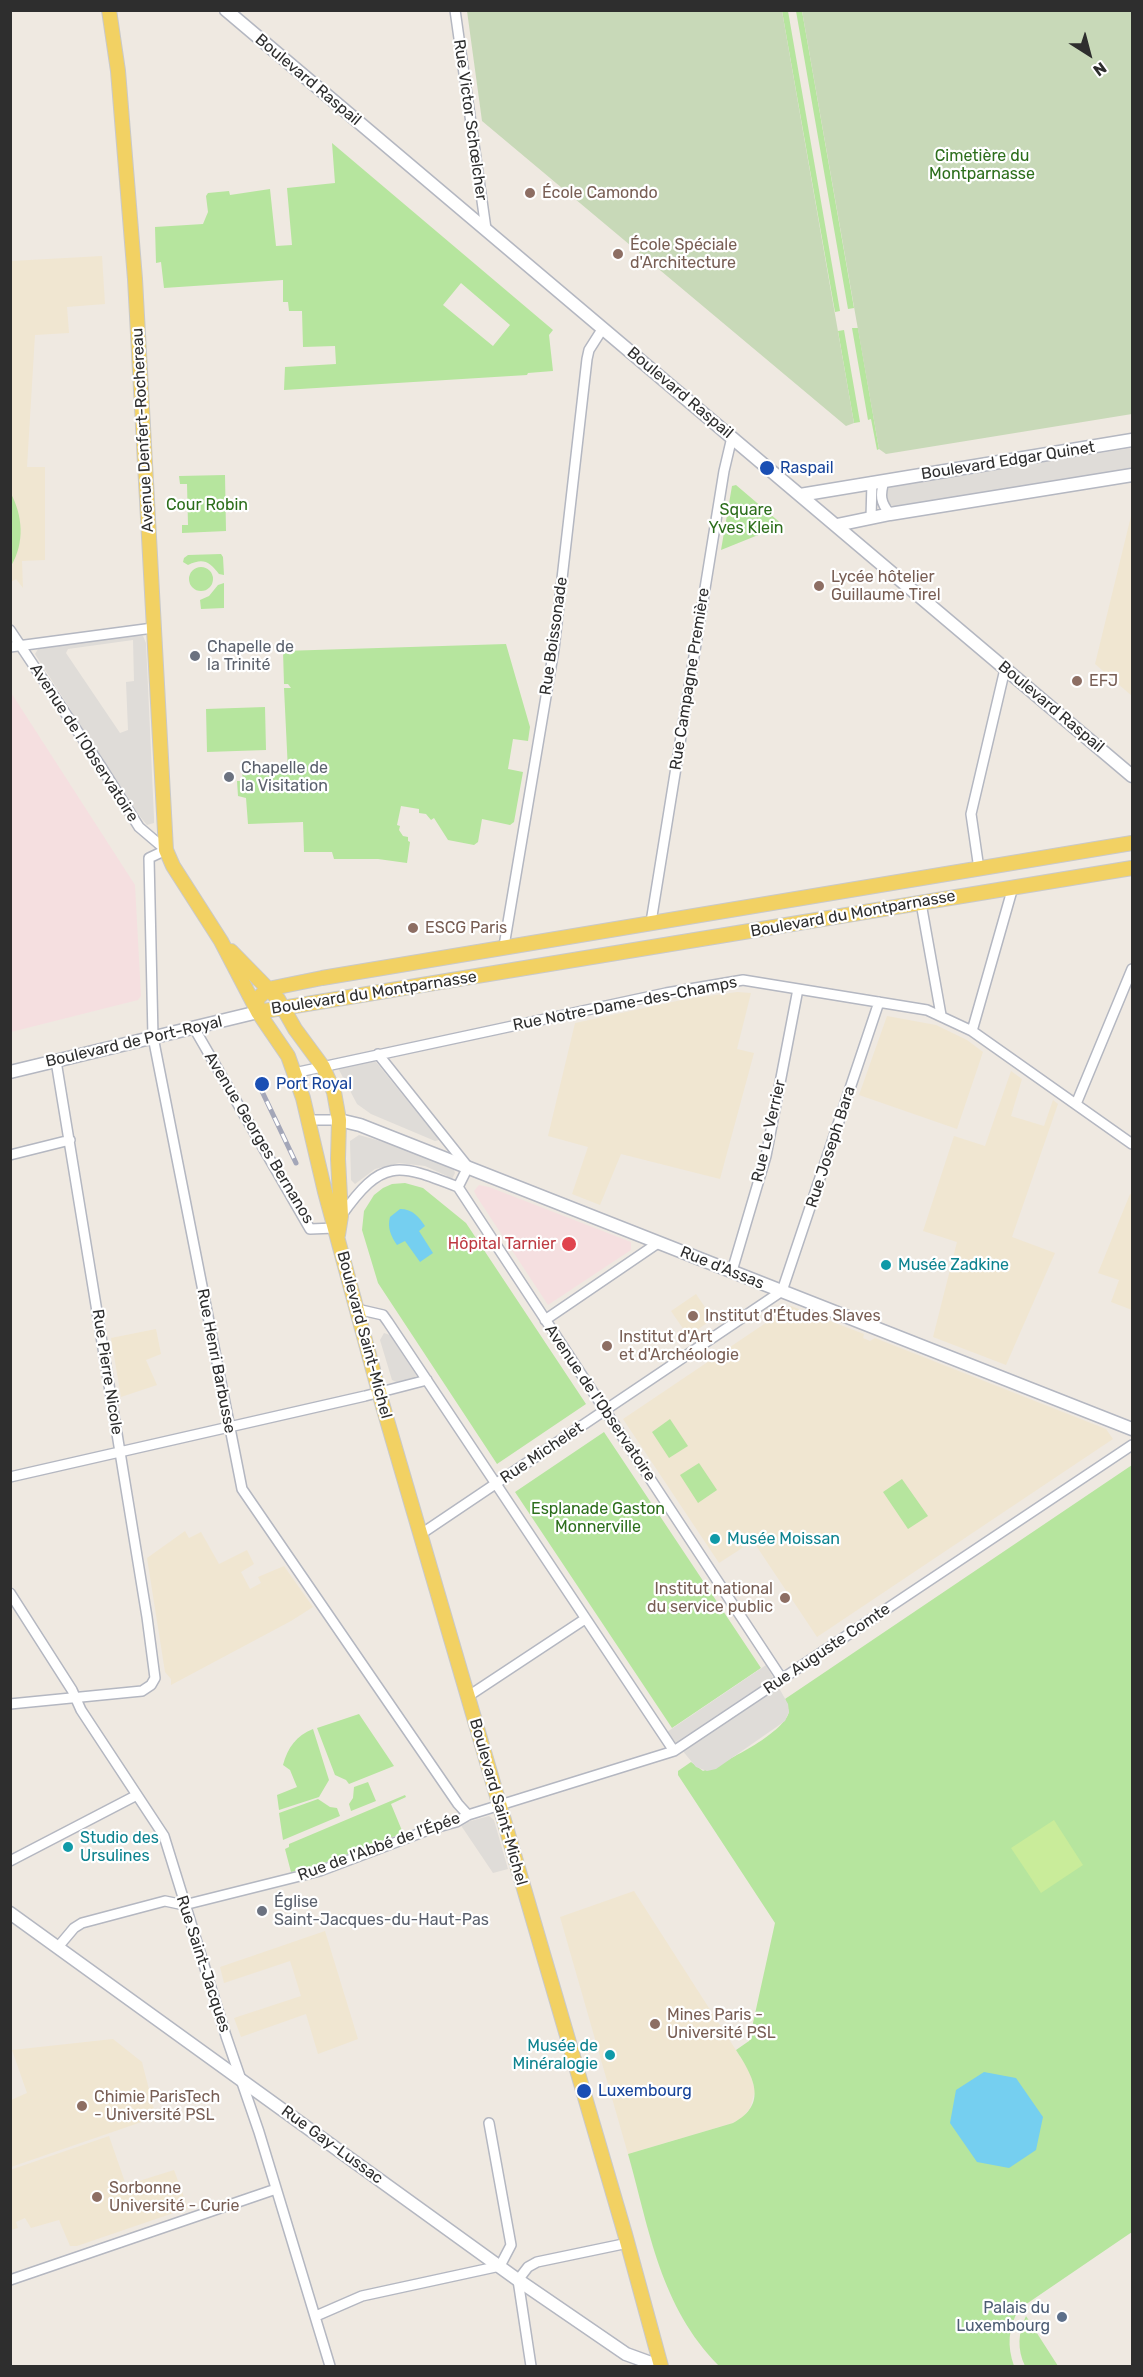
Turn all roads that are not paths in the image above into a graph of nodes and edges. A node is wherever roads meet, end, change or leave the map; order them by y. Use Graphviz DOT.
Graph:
graph roads {
  1 [pos="109,10"];
  2 [pos="226,10"];
  3 [pos="455,10"];
  4 [pos="486,229"];
  5 [pos="603,328"];
  6 [pos="732,437"];
  7 [pos="1132,440"];
  8 [pos="1132,475"];
  9 [pos="878,482"];
  10 [pos="800,495"];
  11 [pos="890,514"];
  12 [pos="871,518"];
  13 [pos="837,525"];
  14 [pos="153,628"];
  15 [pos="10,630"];
  16 [pos="21,645"];
  17 [pos="10,646"];
  18 [pos="1005,669"];
  19 [pos="1132,776"];
  20 [pos="1132,843"];
  21 [pos="166,850"];
  22 [pos="1132,868"];
  23 [pos="979,869"];
  24 [pos="1013,887"];
  25 [pos="921,903"];
  26 [pos="651,922"];
  27 [pos="221,941"];
  28 [pos="504,946"];
  29 [pos="1132,969"];
  30 [pos="268,989"];
  31 [pos="798,989"];
  32 [pos="879,1002"];
  33 [pos="284,1008"];
  34 [pos="258,1012"];
  35 [pos="941,1015"];
  36 [pos="194,1028"];
  37 [pos="972,1031"];
  38 [pos="153,1037"];
  39 [pos="378,1054"];
  40 [pos="56,1061"];
  41 [pos="323,1067"];
  42 [pos="10,1072"];
  43 [pos="294,1073"];
  44 [pos="1076,1104"];
  45 [pos="309,1120"];
  46 [pos="339,1120"];
  47 [pos="70,1140"];
  48 [pos="1132,1144"];
  49 [pos="10,1155"];
  50 [pos="468,1167"];
  51 [pos="458,1187"];
  52 [pos="338,1227"];
  53 [pos="658,1243"];
  54 [pos="732,1271"];
  55 [pos="782,1291"];
  56 [pos="357,1309"];
  57 [pos="545,1320"];
  58 [pos="427,1380"];
  59 [pos="379,1392"];
  60 [pos="605,1410"];
  61 [pos="229,1427"];
  62 [pos="1132,1429"];
  63 [pos="1132,1444"];
  64 [pos="120,1452"];
  65 [pos="10,1478"];
  66 [pos="496,1484"];
  67 [pos="421,1534"];
  68 [pos="10,1593"];
  69 [pos="585,1619"];
  70 [pos="782,1678"];
  71 [pos="466,1697"];
  72 [pos="76,1698"];
  73 [pos="10,1704"];
  74 [pos="674,1752"];
  75 [pos="137,1795"];
  76 [pos="499,1806"];
  77 [pos="468,1815"];
  78 [pos="10,1861"];
  79 [pos="184,1905"];
  80 [pos="10,1913"];
  81 [pos="58,1947"];
  82 [pos="241,2080"];
  83 [pos="489,2123"];
  84 [pos="276,2189"];
  85 [pos="628,2243"];
  86 [pos="500,2266"];
  87 [pos="10,2280"];
  88 [pos="518,2280"];
  89 [pos="316,2316"];
  90 [pos="330,2367"];
  91 [pos="531,2367"];
  92 [pos="660,2367"];
  1 -- 14 [label="main road, Avenue Denfert-Rochereau"];
  2 -- 4 [label="street, Boulevard Raspail"];
  3 -- 4 [label="street, Rue Victor Schœlcher"];
  4 -- 5 [label="street, Boulevard Raspail"];
  5 -- 6 [label="street, Boulevard Raspail"];
  5 -- 28 [label="street, Rue Boissonade"];
  6 -- 10 [label="street, Boulevard Raspail"];
  6 -- 26 [label="street, Rue Campagne Première"];
  7 -- 9 [label="street, Boulevard Edgar Quinet"];
  8 -- 11 [label="street, Boulevard Edgar Quinet"];
  9 -- 10 [label="street, Boulevard Edgar Quinet"];
  9 -- 11 [label="street"];
  9 -- 12 [label="street"];
  10 -- 13 [label="street, Boulevard Raspail"];
  11 -- 12 [label="street, Boulevard Edgar Quinet"];
  12 -- 13 [label="street, Boulevard Edgar Quinet"];
  13 -- 18 [label="street, Boulevard Raspail"];
  14 -- 16 [label="street"];
  14 -- 21 [label="main road, Avenue Denfert-Rochereau"];
  15 -- 16 [label="street, Avenue de l'Observatoire"];
  16 -- 17 [label="street"];
  16 -- 21 [label="street, Avenue de l'Observatoire"];
  18 -- 19 [label="street, Boulevard Raspail"];
  18 -- 23 [label="street"];
  20 -- 23 [label="main road, Boulevard du Montparnasse"];
  21 -- 27 [label="main road, Avenue de l'Observatoire"];
  21 -- 38 [label="street, Rue Henri Barbusse"];
  22 -- 24 [label="main road, Boulevard du Montparnasse"];
  23 -- 26 [label="main road, Boulevard du Montparnasse"];
  24 -- 25 [label="main road, Boulevard du Montparnasse"];
  24 -- 37 [label="street"];
  25 -- 33 [label="main road, Boulevard du Montparnasse"];
  25 -- 35 [label="street"];
  26 -- 28 [label="main road, Boulevard du Montparnasse"];
  27 -- 30 [label="main road, Avenue de l'Observatoire"];
  27 -- 34 [label="main road, Avenue de l'Observatoire"];
  28 -- 30 [label="main road, Boulevard du Montparnasse"];
  29 -- 44 [label="street"];
  30 -- 33 [label="main road, Avenue de l'Observatoire"];
  30 -- 34 [label="main road, Boulevard du Montparnasse"];
  31 -- 32 [label="street, Rue Notre-Dame-des-Champs"];
  31 -- 39 [label="street, Rue Notre-Dame-des-Champs"];
  31 -- 54 [label="street, Rue Le Verrier"];
  32 -- 35 [label="street, Rue Notre-Dame-des-Champs"];
  32 -- 55 [label="street, Rue Joseph Bara"];
  33 -- 34 [label="main road, Boulevard du Montparnasse"];
  33 -- 41 [label="main road, Avenue de l'Observatoire"];
  34 -- 36 [label="street, Boulevard de Port-Royal"];
  34 -- 43 [label="main road, Avenue de l'Observatoire"];
  35 -- 37 [label="street, Rue Notre-Dame-des-Champs"];
  36 -- 38 [label="street, Boulevard de Port-Royal"];
  36 -- 52 [label="street, Avenue Georges Bernanos"];
  37 -- 44 [label="street, Rue Notre-Dame-des-Champs"];
  38 -- 40 [label="street, Boulevard de Port-Royal"];
  38 -- 61 [label="street, Rue Henri Barbusse"];
  39 -- 41 [label="street, Rue Notre-Dame-des-Champs"];
  39 -- 50 [label="street"];
  40 -- 42 [label="street, Boulevard de Port-Royal"];
  40 -- 47 [label="street, Rue Pierre Nicole"];
  41 -- 43 [label="street, Rue Notre-Dame-des-Champs"];
  41 -- 46 [label="main road, Avenue de l'Observatoire"];
  43 -- 45 [label="main road, Avenue de l'Observatoire"];
  44 -- 48 [label="street, Rue Notre-Dame-des-Champs"];
  45 -- 46 [label="street, Rue d'Assas"];
  45 -- 52 [label="main road, Avenue de l'Observatoire"];
  46 -- 50 [label="street, Rue d'Assas"];
  46 -- 52 [label="main road, Avenue de l'Observatoire"];
  47 -- 49 [label="street"];
  47 -- 64 [label="street, Rue Pierre Nicole"];
  50 -- 51 [label="street"];
  50 -- 53 [label="street, Rue d'Assas"];
  51 -- 52 [label="street"];
  51 -- 57 [label="street, Avenue de l'Observatoire"];
  52 -- 56 [label="main road, Boulevard Saint-Michel"];
  53 -- 54 [label="street, Rue d'Assas"];
  53 -- 57 [label="street"];
  54 -- 55 [label="street, Rue d'Assas"];
  55 -- 60 [label="street, Rue Michelet"];
  55 -- 62 [label="street, Rue d'Assas"];
  56 -- 58 [label="street"];
  56 -- 59 [label="main road, Boulevard Saint-Michel"];
  57 -- 60 [label="street, Avenue de l'Observatoire"];
  58 -- 59 [label="street"];
  58 -- 66 [label="street"];
  59 -- 61 [label="street"];
  59 -- 67 [label="main road, Boulevard Saint-Michel"];
  60 -- 66 [label="street, Rue Michelet"];
  60 -- 70 [label="street, Avenue de l'Observatoire"];
  61 -- 64 [label="street"];
  61 -- 77 [label="street, Rue Henri Barbusse"];
  63 -- 70 [label="street, Rue Auguste Comte"];
  64 -- 65 [label="street"];
  64 -- 72 [label="street, Rue Pierre Nicole"];
  66 -- 67 [label="street, Rue Michelet"];
  66 -- 69 [label="street"];
  67 -- 71 [label="main road, Boulevard Saint-Michel"];
  68 -- 72 [label="street, Rue Saint-Jacques"];
  69 -- 71 [label="street"];
  69 -- 74 [label="street"];
  70 -- 74 [label="street, Rue Auguste Comte"];
  71 -- 76 [label="main road, Boulevard Saint-Michel"];
  72 -- 73 [label="street"];
  72 -- 75 [label="street, Rue Saint-Jacques"];
  74 -- 76 [label="street, Rue Auguste Comte"];
  75 -- 78 [label="street"];
  75 -- 79 [label="street, Rue Saint-Jacques"];
  76 -- 77 [label="street, Rue de l'Abbé de l'Épée"];
  76 -- 85 [label="main road, Boulevard Saint-Michel"];
  77 -- 79 [label="street, Rue de l'Abbé de l'Épée"];
  79 -- 81 [label="street, Rue de l'Abbé de l'Épée"];
  79 -- 82 [label="street, Rue Saint-Jacques"];
  80 -- 81 [label="street, Rue Gay-Lussac"];
  81 -- 82 [label="street, Rue Gay-Lussac"];
  82 -- 84 [label="street, Rue Saint-Jacques"];
  82 -- 86 [label="street, Rue Gay-Lussac"];
  83 -- 86 [label="street"];
  84 -- 87 [label="street"];
  84 -- 89 [label="street, Rue Saint-Jacques"];
  85 -- 88 [label="street"];
  85 -- 92 [label="main road, Boulevard Saint-Michel"];
  86 -- 88 [label="street, Rue Gay-Lussac"];
  86 -- 89 [label="street"];
  88 -- 91 [label="street"];
  88 -- 92 [label="street, Rue Gay-Lussac"];
  89 -- 90 [label="street, Rue Saint-Jacques"];
}
